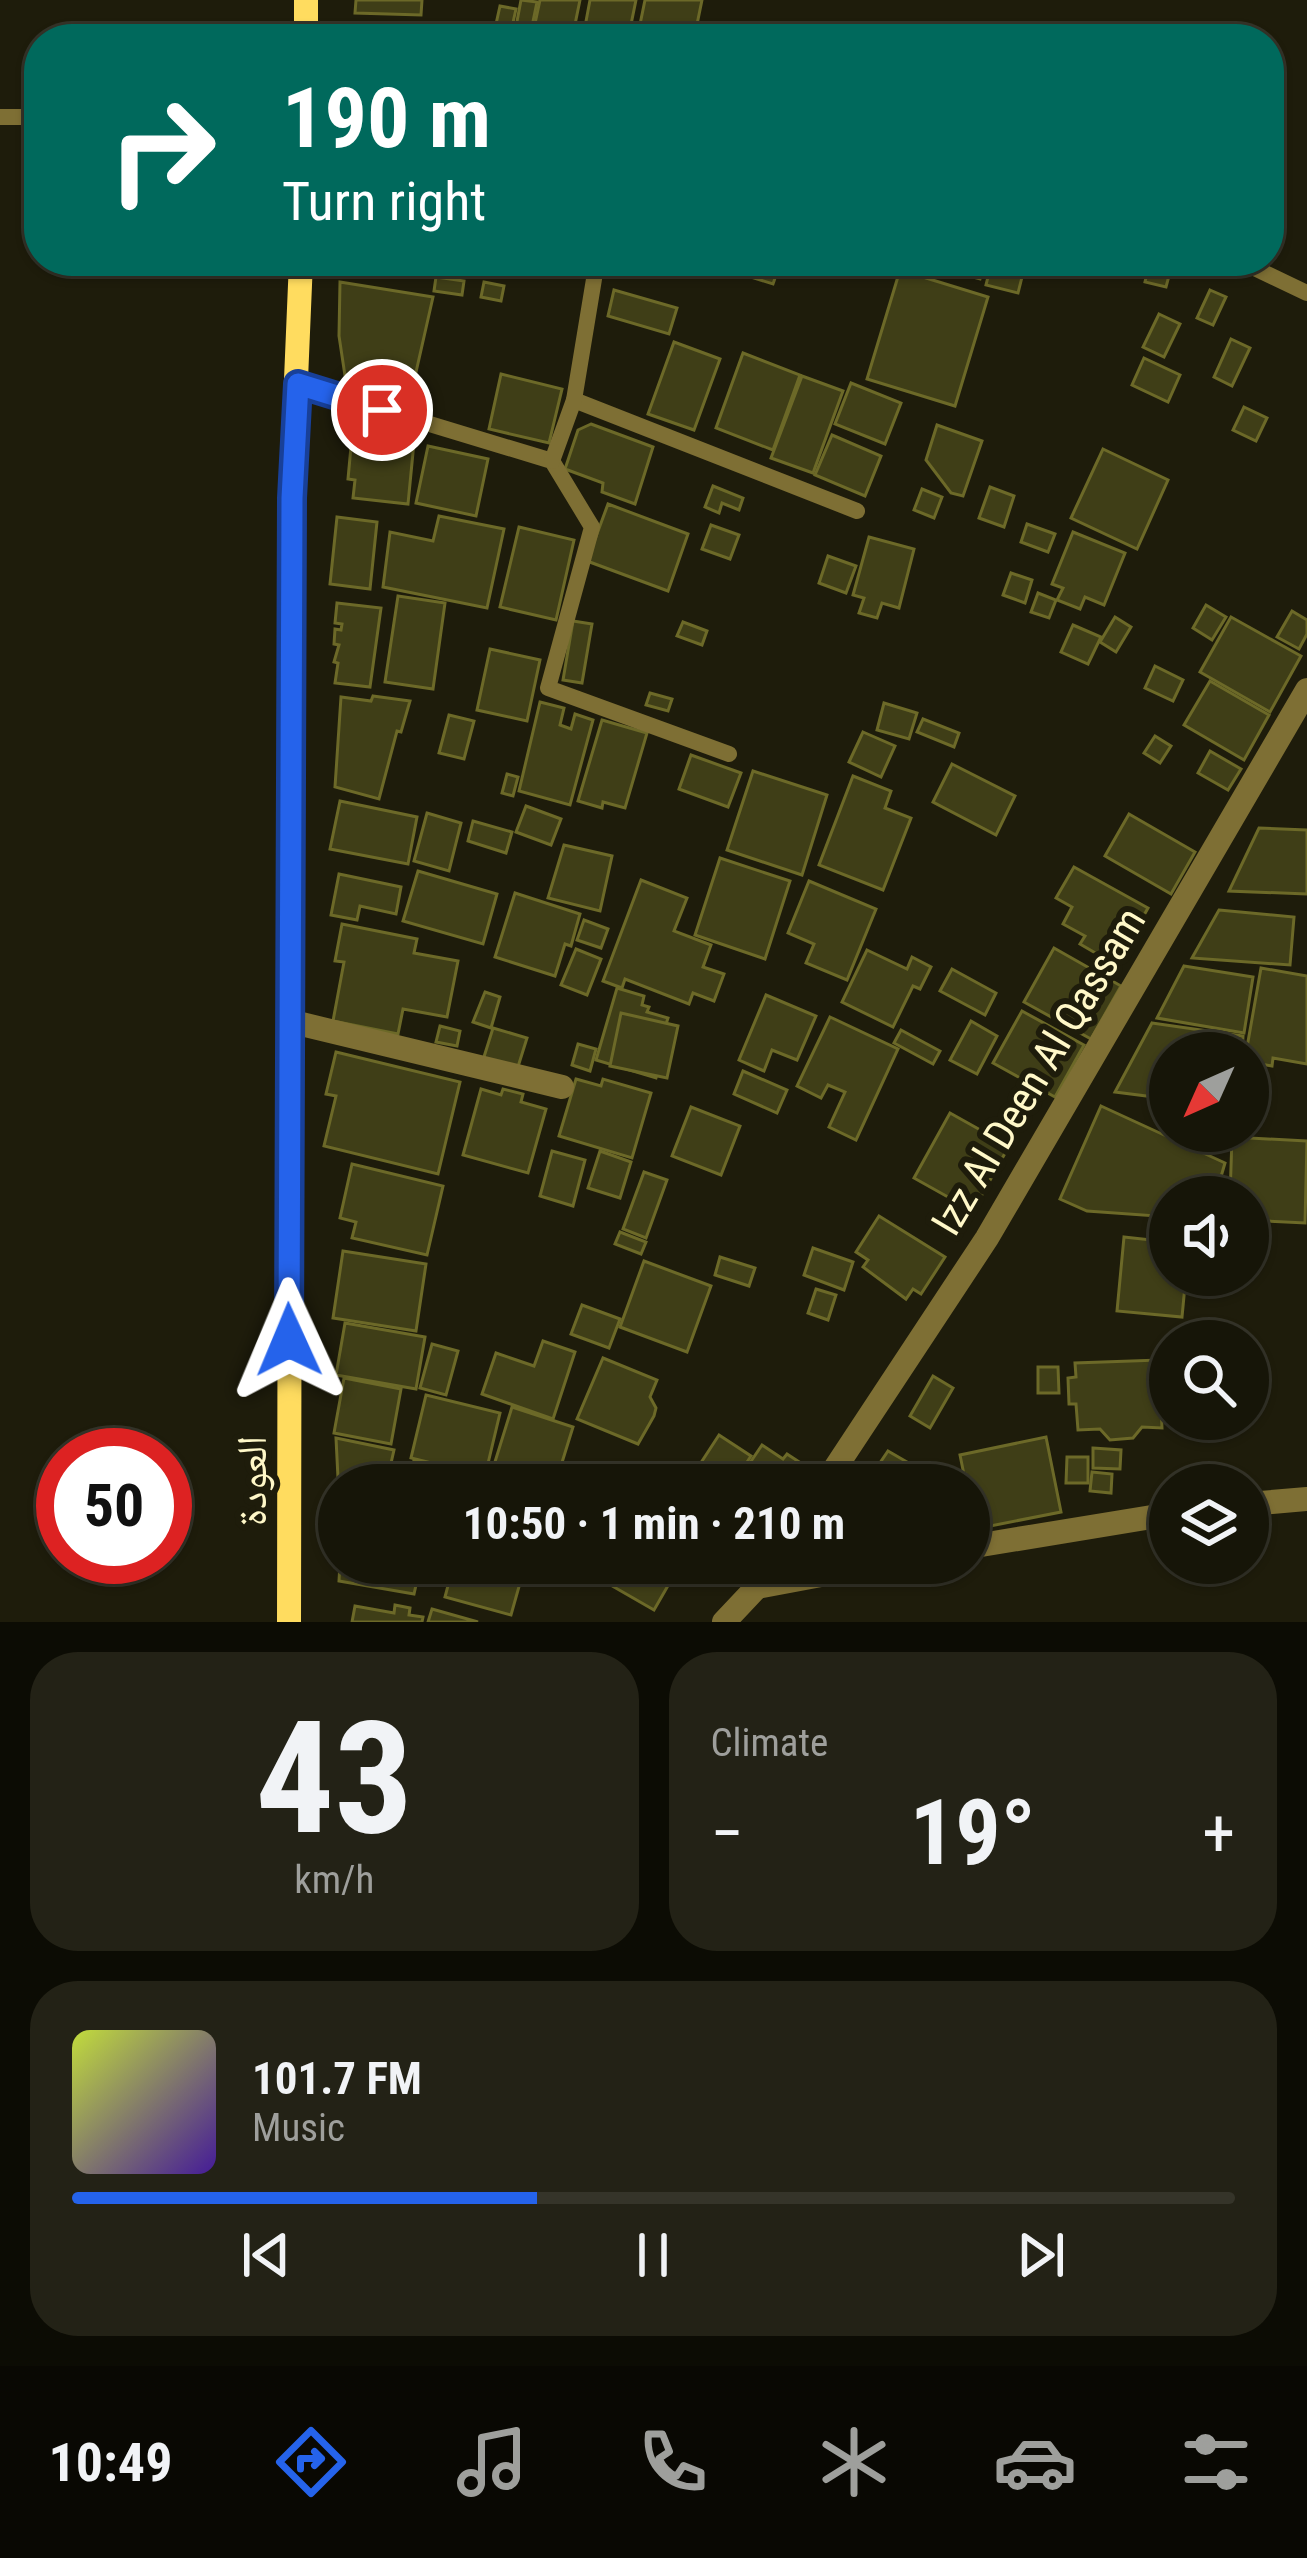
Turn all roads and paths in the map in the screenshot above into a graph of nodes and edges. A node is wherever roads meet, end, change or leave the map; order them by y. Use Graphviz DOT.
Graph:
graph roads {
  1 [pos="301,276"];
  2 [pos="595,276"];
  3 [pos="1271,276"];
  4 [pos="1307,293"];
  5 [pos="298,384"];
  6 [pos="574,400"];
  7 [pos="552,461"];
  8 [pos="857,511"];
  9 [pos="1307,690"];
  10 [pos="729,754"];
  11 [pos="289,1021"];
  12 [pos="562,1087"];
  13 [pos="838,1464"];
  14 [pos="1307,1498"];
  15 [pos="1269,1502"];
  16 [pos="1149,1517"];
  17 [pos="990,1544"];
  18 [pos="759,1584"];
  19 [pos="773,1584"];
  20 [pos="757,1587"];
  21 [pos="289,1622"];
  22 [pos="724,1622"];
  1 -- 5 [label="main road, العودة"];
  2 -- 6 [label="lane"];
  3 -- 4 [label="lane"];
  5 -- 7 [label="lane"];
  5 -- 11 [label="main road, العودة"];
  6 -- 7 [label="lane"];
  6 -- 8 [label="lane"];
  7 -- 10 [label="lane"];
  9 -- 13 [label="street, Izz Al Deen Al Qassam"];
  11 -- 12 [label="street"];
  11 -- 21 [label="main road, العودة"];
  14 -- 15 [label="street"];
  16 -- 17 [label="street"];
  18 -- 20 [label="street"];
  19 -- 20 [label="street"];
  20 -- 22 [label="street"];
}
